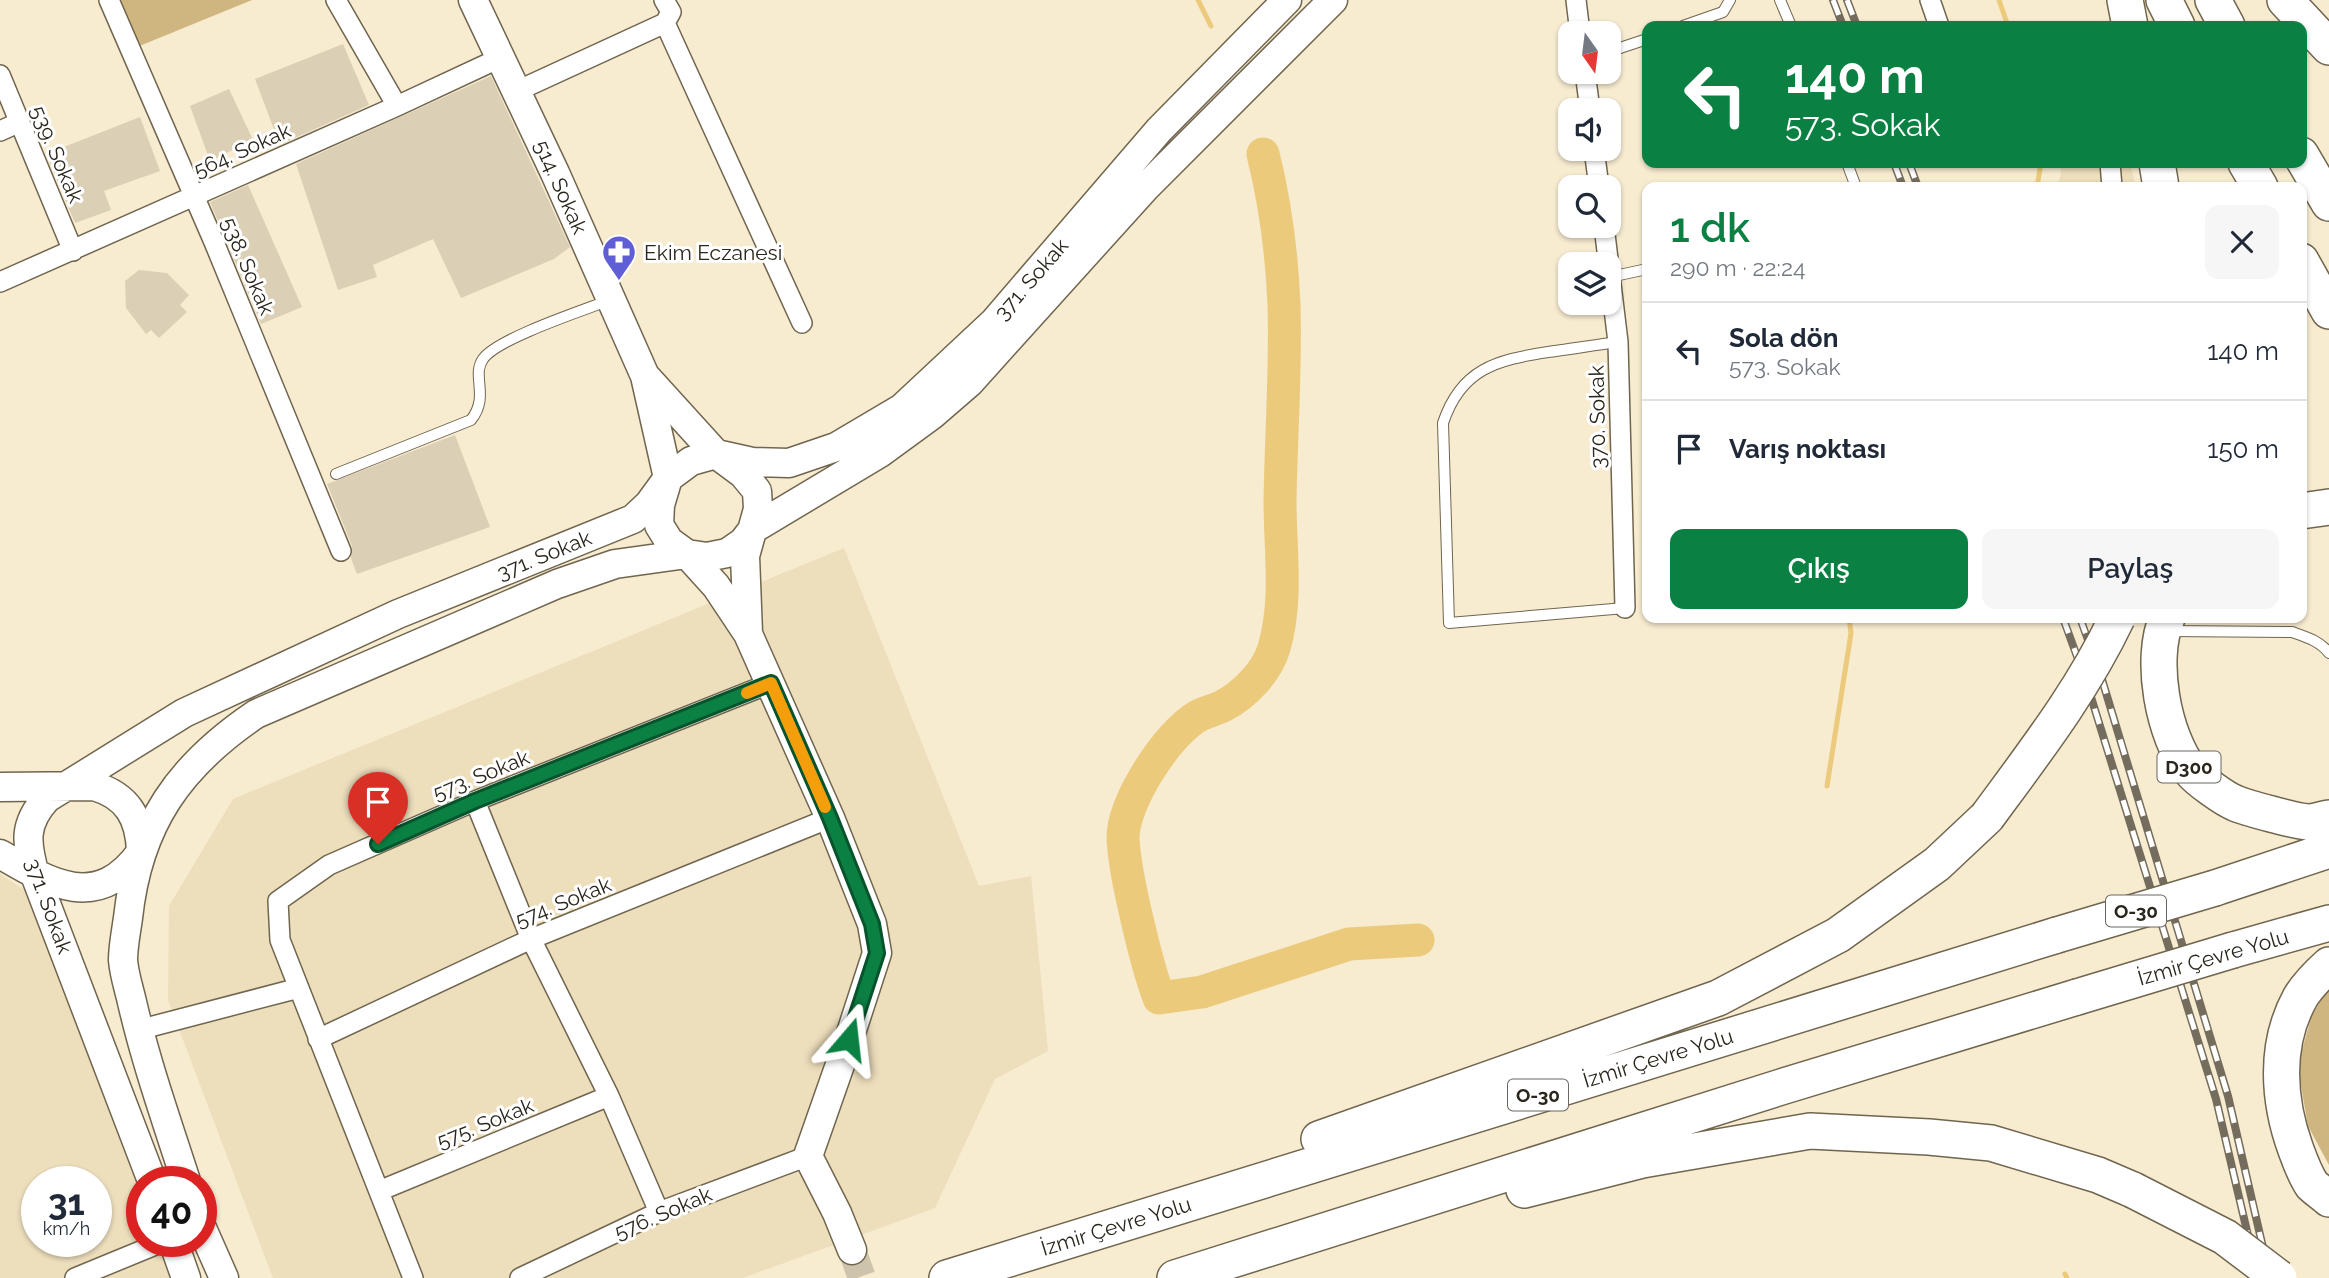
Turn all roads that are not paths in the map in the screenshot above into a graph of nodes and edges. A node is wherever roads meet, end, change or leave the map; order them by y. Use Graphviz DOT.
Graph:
graph roads {
  1 [pos="109,0"];
  2 [pos="336,0"];
  3 [pos="473,0"];
  4 [pos="664,0"];
  5 [pos="1287,0"];
  6 [pos="1333,0"];
  7 [pos="1576,0"];
  8 [pos="1731,0"];
  9 [pos="1780,0"];
  10 [pos="1930,0"];
  11 [pos="2125,0"];
  12 [pos="2164,0"];
  13 [pos="2213,0"];
  14 [pos="2285,0"];
  15 [pos="1579,21"];
  16 [pos="1697,21"];
  17 [pos="1789,21"];
  18 [pos="1937,21"];
  19 [pos="2129,21"];
  20 [pos="2174,21"];
  21 [pos="2224,21"];
  22 [pos="2305,21"];
  23 [pos="665,23"];
  24 [pos="2307,24"];
  25 [pos="1642,41"];
  26 [pos="2329,47"];
  27 [pos="1621,48"];
  28 [pos="502,57"];
  29 [pos="0,75"];
  30 [pos="517,91"];
  31 [pos="397,106"];
  32 [pos="20,122"];
  33 [pos="0,131"];
  34 [pos="2307,165"];
  35 [pos="193,196"];
  36 [pos="2329,203"];
  37 [pos="73,251"];
  38 [pos="1642,270"];
  39 [pos="2307,272"];
  40 [pos="1621,275"];
  41 [pos="0,282"];
  42 [pos="611,299"];
  43 [pos="2329,311"];
  44 [pos="1615,315"];
  45 [pos="802,323"];
  46 [pos="1618,342"];
  47 [pos="645,376"];
  48 [pos="716,454"];
  49 [pos="337,474"];
  50 [pos="668,478"];
  51 [pos="2329,507"];
  52 [pos="2307,510"];
  53 [pos="753,529"];
  54 [pos="341,551"];
  55 [pos="687,554"];
  56 [pos="1625,608"];
  57 [pos="2115,623"];
  58 [pos="2164,625"];
  59 [pos="748,634"];
  60 [pos="2329,653"];
  61 [pos="771,683"];
  62 [pos="63,785"];
  63 [pos="0,787"];
  64 [pos="475,801"];
  65 [pos="830,818"];
  66 [pos="2329,818"];
  67 [pos="2329,850"];
  68 [pos="141,852"];
  69 [pos="0,854"];
  70 [pos="35,875"];
  71 [pos="2329,923"];
  72 [pos="531,939"];
  73 [pos="2329,965"];
  74 [pos="299,988"];
  75 [pos="138,1030"];
  76 [pos="318,1039"];
  77 [pos="609,1096"];
  78 [pos="808,1156"];
  79 [pos="146,1166"];
  80 [pos="181,1166"];
  81 [pos="379,1191"];
  82 [pos="2329,1199"];
  83 [pos="659,1212"];
  84 [pos="1376,1214"];
  85 [pos="852,1250"];
  86 [pos="1019,1256"];
  87 [pos="126,1257"];
  88 [pos="179,1257"];
  89 [pos="215,1257"];
  90 [pos="75,1278"];
  91 [pos="186,1278"];
  92 [pos="224,1278"];
  93 [pos="413,1278"];
  94 [pos="520,1278"];
  95 [pos="947,1278"];
  96 [pos="1175,1278"];
  97 [pos="2279,1278"];
  1 -- 35 [label="street, 538. Sokak"];
  2 -- 31 [label="street"];
  3 -- 28 [label="main road, 514. Sokak"];
  4 -- 23 [label="street"];
  5 -- 48 [label="main road, 371. Sokak"];
  6 -- 53 [label="main road, 371. Sokak"];
  7 -- 15 [label="street"];
  8 -- 16 [label="lane"];
  9 -- 17 [label="lane"];
  10 -- 18 [label="street"];
  11 -- 19 [label="highway"];
  12 -- 20 [label="highway"];
  13 -- 21 [label="highway"];
  14 -- 22 [label="highway"];
  23 -- 30 [label="street"];
  23 -- 45 [label="street"];
  24 -- 26 [label="highway"];
  25 -- 27 [label="lane"];
  28 -- 30 [label="main road, 514. Sokak"];
  28 -- 31 [label="street, 564. Sokak"];
  29 -- 32 [label="street, 539. Sokak"];
  30 -- 42 [label="main road, 514. Sokak"];
  31 -- 35 [label="street, 564. Sokak"];
  32 -- 33 [label="street"];
  32 -- 37 [label="street, 539. Sokak"];
  34 -- 36 [label="highway"];
  35 -- 37 [label="street, 564. Sokak"];
  35 -- 54 [label="street, 538. Sokak"];
  37 -- 41 [label="street, 564. Sokak"];
  38 -- 40 [label="lane"];
  39 -- 43 [label="highway"];
  42 -- 47 [label="main road, 514. Sokak"];
  42 -- 49 [label="lane"];
  44 -- 46 [label="street, 370. Sokak"];
  46 -- 56 [label="street, 370. Sokak"];
  46 -- 56 [label="lane"];
  47 -- 48 [label="main road"];
  47 -- 50 [label="main road"];
  48 -- 50 [label="main road, 371. Sokak"];
  48 -- 53 [label="main road"];
  50 -- 55 [label="main road"];
  50 -- 62 [label="main road, 371. Sokak"];
  51 -- 52 [label="highway"];
  53 -- 55 [label="main road, 371. Sokak"];
  53 -- 59 [label="main road"];
  55 -- 59 [label="main road"];
  55 -- 68 [label="main road, 371. Sokak"];
  57 -- 86 [label="highway, bridge"];
  58 -- 60 [label="lane"];
  58 -- 66 [label="highway, D300"];
  59 -- 61 [label="main road"];
  61 -- 64 [label="street, 573. Sokak"];
  61 -- 65 [label="main road"];
  62 -- 63 [label="main road"];
  62 -- 68 [label="main road"];
  62 -- 70 [label="main road, 371. Sokak"];
  64 -- 72 [label="street"];
  64 -- 74 [label="street, 573. Sokak"];
  65 -- 72 [label="street, 574. Sokak"];
  65 -- 78 [label="main road"];
  67 -- 86 [label="highway, İzmir Çevre Yolu / O-30, bridge"];
  68 -- 70 [label="main road"];
  68 -- 75 [label="main road, 371. Sokak"];
  69 -- 70 [label="main road"];
  70 -- 79 [label="main road, 371. Sokak"];
  71 -- 84 [label="highway, İzmir Çevre Yolu, bridge"];
  72 -- 76 [label="street, 574. Sokak"];
  72 -- 77 [label="street"];
  73 -- 82 [label="highway"];
  74 -- 75 [label="street"];
  74 -- 76 [label="street, 573. Sokak"];
  75 -- 80 [label="main road, 371. Sokak"];
  76 -- 81 [label="street, 573. Sokak"];
  77 -- 81 [label="street, 575. Sokak"];
  77 -- 83 [label="street"];
  78 -- 83 [label="street, 576. Sokak"];
  78 -- 85 [label="main road"];
  81 -- 93 [label="street, 573. Sokak"];
  83 -- 94 [label="street, 576. Sokak"];
  84 -- 96 [label="highway, İzmir Çevre Yolu"];
  84 -- 97 [label="highway, bridge"];
  86 -- 95 [label="highway, İzmir Çevre Yolu / O-30"];
  87 -- 90 [label="street"];
  88 -- 91 [label="main road"];
  89 -- 92 [label="main road"];
}
